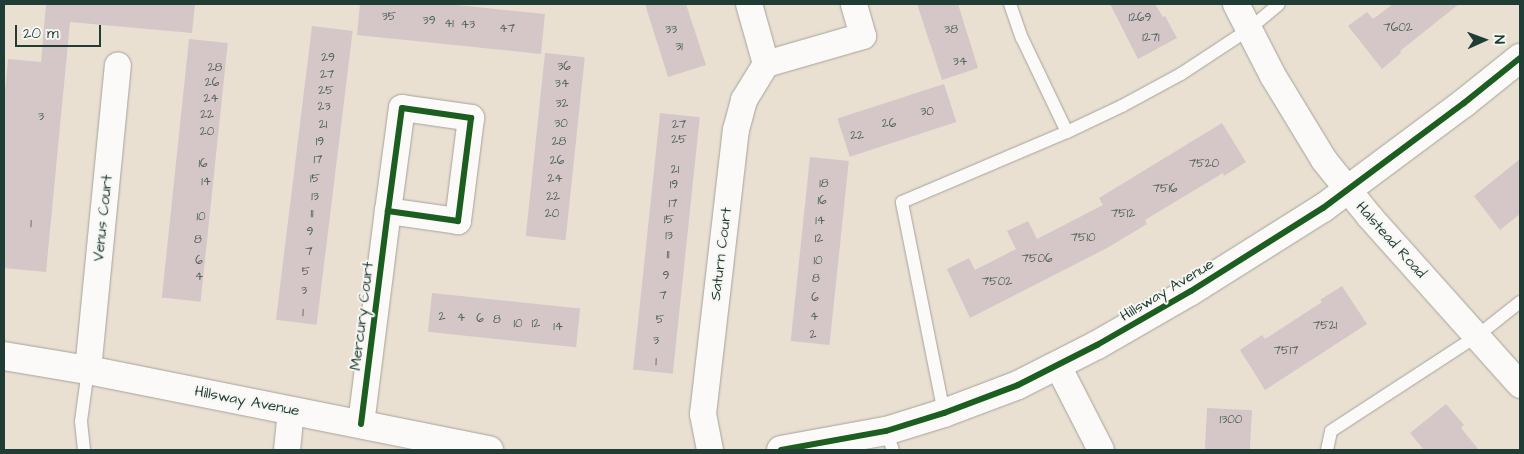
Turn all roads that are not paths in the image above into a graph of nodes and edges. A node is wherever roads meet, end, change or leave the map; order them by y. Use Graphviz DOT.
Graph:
graph roads {
  1 [pos="749,4"];
  2 [pos="854,4"];
  3 [pos="1010,4"];
  4 [pos="1236,4"];
  5 [pos="1279,4"];
  6 [pos="1248,30"];
  7 [pos="1520,58"];
  8 [pos="766,64"];
  9 [pos="118,65"];
  10 [pos="1067,132"];
  11 [pos="1348,190"];
  12 [pos="388,211"];
  13 [pos="1520,302"];
  14 [pos="1477,336"];
  15 [pos="4,356"];
  16 [pos="1058,366"];
  17 [pos="88,370"];
  18 [pos="1520,385"];
  19 [pos="291,410"];
  20 [pos="944,413"];
  21 [pos="361,424"];
  22 [pos="890,441"];
  23 [pos="84,450"];
  24 [pos="287,450"];
  25 [pos="489,450"];
  26 [pos="710,450"];
  27 [pos="781,450"];
  28 [pos="1101,450"];
  29 [pos="1327,450"];
  1 -- 8 [label="street"];
  2 -- 8 [label="street"];
  3 -- 10 [label="lane"];
  4 -- 6 [label="street, Halstead Road"];
  5 -- 6 [label="lane"];
  6 -- 10 [label="lane"];
  6 -- 11 [label="street, Halstead Road"];
  7 -- 11 [label="street, Hillsway Avenue"];
  8 -- 26 [label="street, Saturn Court"];
  9 -- 17 [label="street, Venus Court"];
  10 -- 20 [label="lane"];
  11 -- 14 [label="street, Halstead Road"];
  11 -- 16 [label="street, Hillsway Avenue"];
  12 -- 12 [label="street, Mercury Court"];
  12 -- 21 [label="street, Mercury Court"];
  13 -- 14 [label="lane"];
  14 -- 18 [label="street, Halstead Road"];
  14 -- 29 [label="lane"];
  15 -- 17 [label="street, Hillsway Avenue"];
  16 -- 20 [label="street, Hillsway Avenue"];
  16 -- 28 [label="street"];
  17 -- 19 [label="street, Hillsway Avenue"];
  17 -- 23 [label="lane"];
  19 -- 21 [label="street, Hillsway Avenue"];
  19 -- 24 [label="street"];
  20 -- 22 [label="street, Hillsway Avenue"];
  21 -- 25 [label="street, Hillsway Avenue"];
  22 -- 27 [label="street, Hillsway Avenue"];
}
